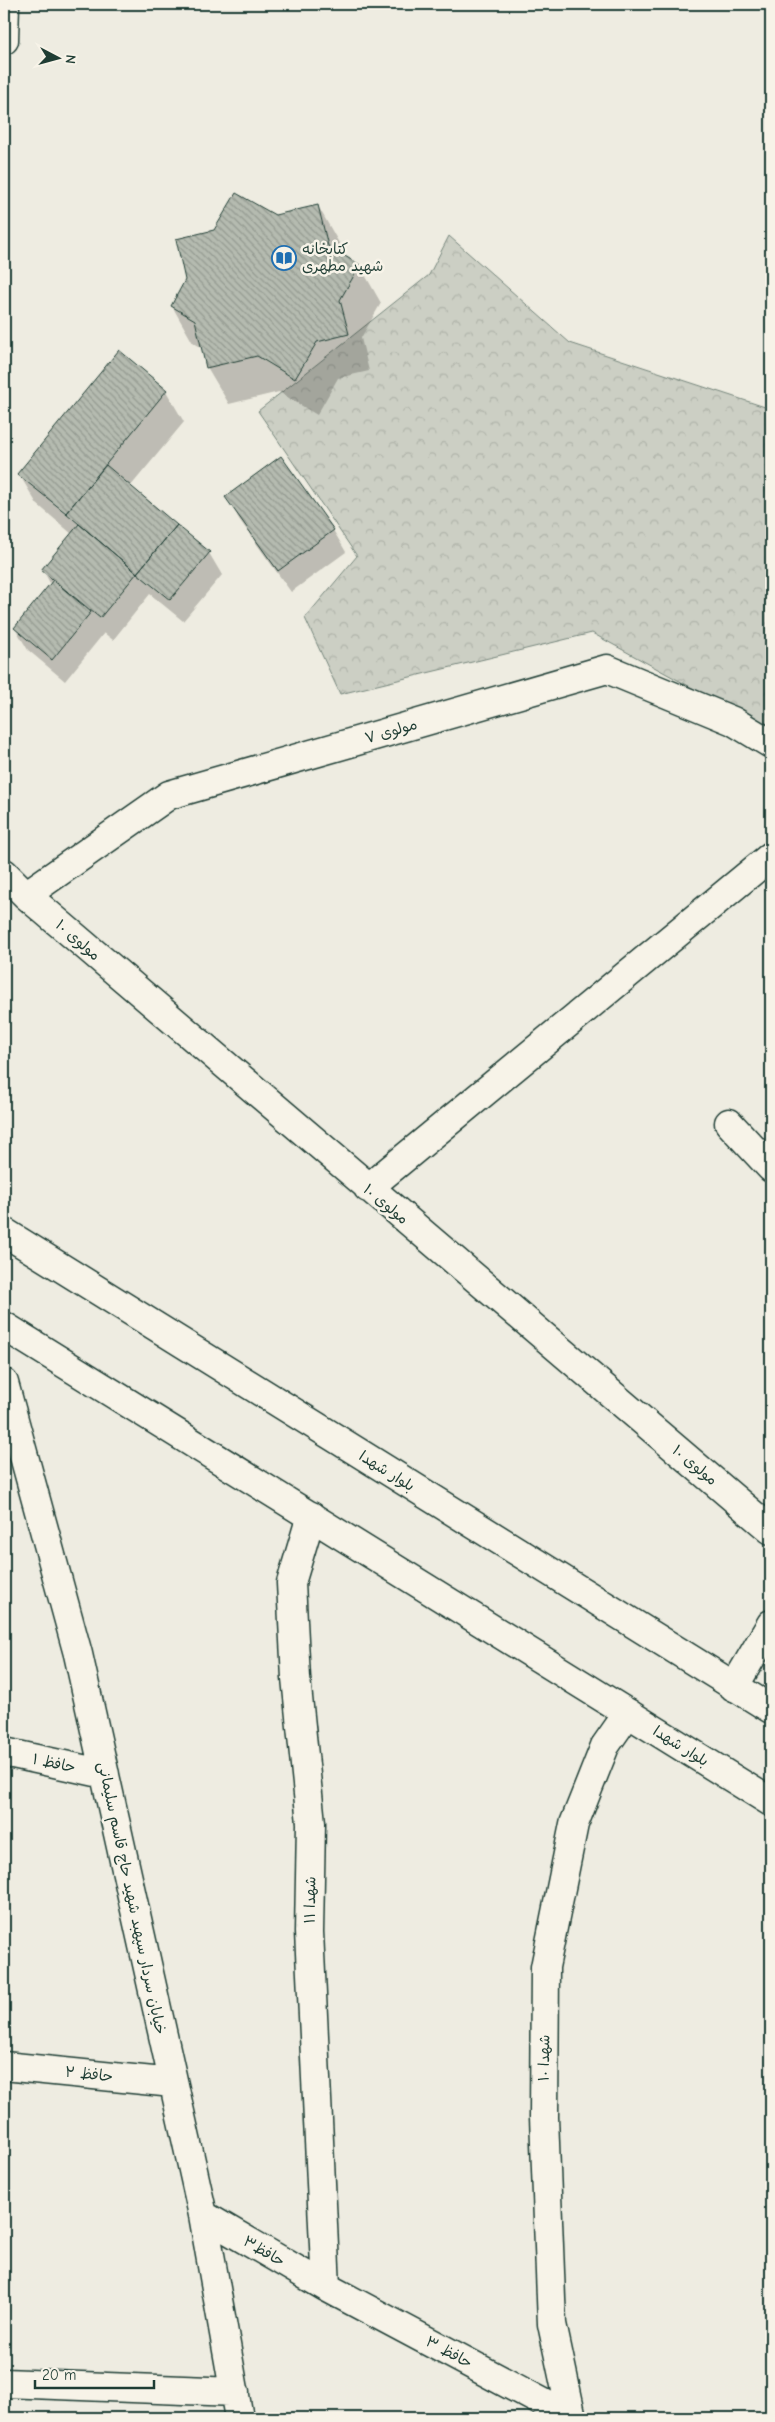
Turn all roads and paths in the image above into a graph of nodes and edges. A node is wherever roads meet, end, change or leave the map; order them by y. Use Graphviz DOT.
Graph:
graph roads {
  1 [pos="5,4"];
  2 [pos="4,40"];
  3 [pos="771,744"];
  4 [pos="771,856"];
  5 [pos="4,873"];
  6 [pos="26,895"];
  7 [pos="729,1123"];
  8 [pos="771,1168"];
  9 [pos="368,1188"];
  10 [pos="4,1232"];
  11 [pos="4,1326"];
  12 [pos="4,1382"];
  13 [pos="311,1516"];
  14 [pos="771,1530"];
  15 [pos="771,1624"];
  16 [pos="734,1687"];
  17 [pos="771,1709"];
  18 [pos="628,1712"];
  19 [pos="4,1752"];
  20 [pos="105,1774"];
  21 [pos="771,1802"];
  22 [pos="4,2066"];
  23 [pos="173,2083"];
  24 [pos="203,2215"];
  25 [pos="326,2287"];
  26 [pos="4,2383"];
  27 [pos="237,2405"];
  28 [pos="572,2418"];
  1 -- 2 [label="street"];
  3 -- 6 [label="street, مولوی ۷"];
  4 -- 9 [label="street"];
  5 -- 6 [label="street, مولوی ۱۰"];
  6 -- 9 [label="street, مولوی ۱۰"];
  7 -- 8 [label="street"];
  9 -- 14 [label="street, مولوی ۱۰"];
  10 -- 16 [label="street, بلوار شهدا"];
  11 -- 13 [label="street, بلوار شهدا"];
  12 -- 20 [label="street, خیابان سردار سپهبد شهید حاج قاسم سلیمانی"];
  13 -- 18 [label="street, بلوار شهدا"];
  13 -- 25 [label="street, شهدا ۱۱"];
  15 -- 16 [label="street"];
  16 -- 17 [label="street, بلوار شهدا"];
  18 -- 21 [label="street, بلوار شهدا"];
  18 -- 28 [label="street, شهدا ۱۰"];
  19 -- 20 [label="street, حافظ ۱"];
  20 -- 23 [label="street, خیابان سردار سپهبد شهید حاج قاسم سلیمانی"];
  22 -- 23 [label="street, حافظ ۲"];
  23 -- 24 [label="street, خیابان سردار سپهبد شهید حاج قاسم سلیمانی"];
  24 -- 25 [label="street, حافظ۳"];
  24 -- 27 [label="street, خیابان سردار سپهبد شهید حاج قاسم سلیمانی"];
  25 -- 28 [label="street, حافظ ۳"];
  26 -- 27 [label="street"];
}
